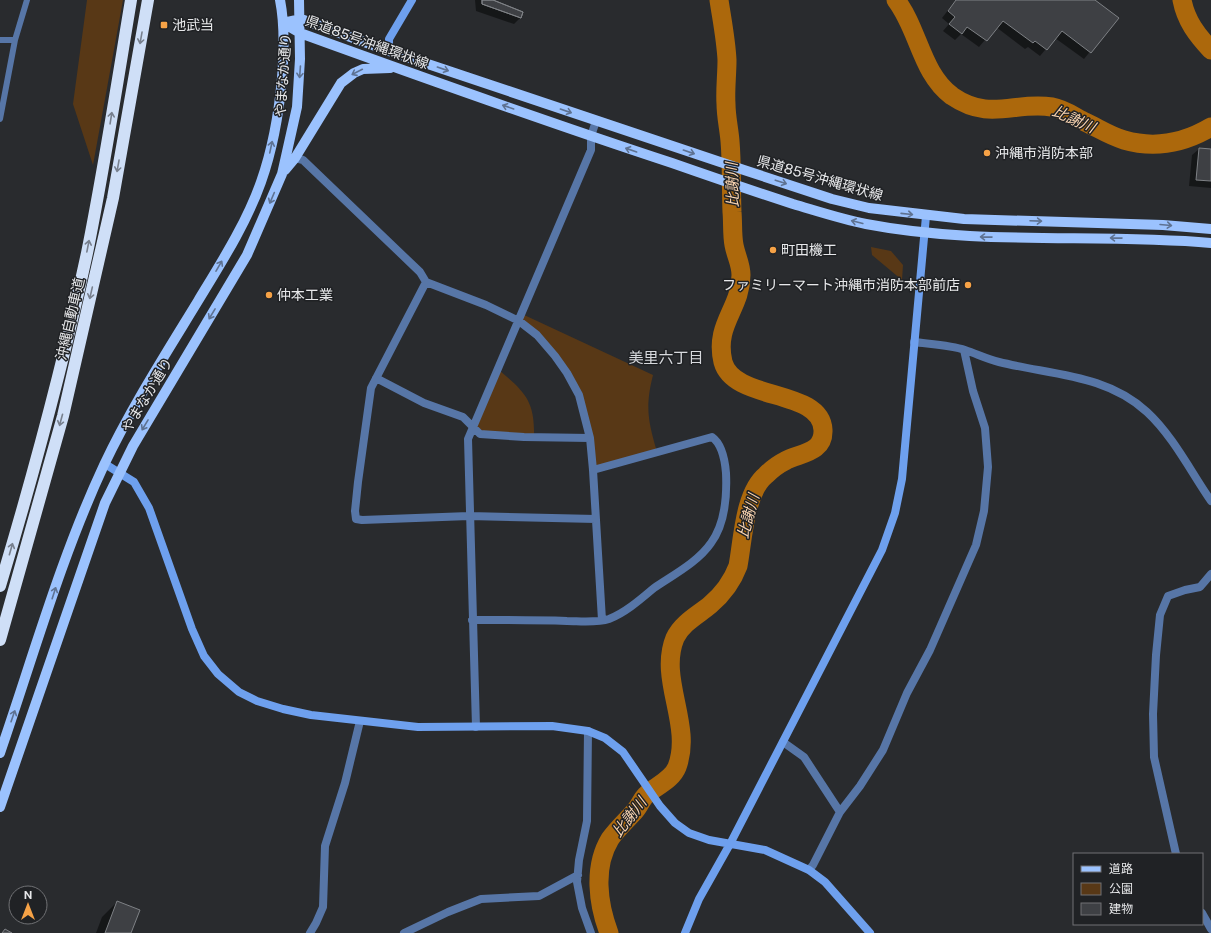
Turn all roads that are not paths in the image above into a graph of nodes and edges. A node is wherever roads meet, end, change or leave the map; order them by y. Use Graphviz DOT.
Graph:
graph roads {
  1 [pos="27,0"];
  2 [pos="131,0"];
  3 [pos="148,0"];
  4 [pos="280,0"];
  5 [pos="299,0"];
  6 [pos="412,0"];
  7 [pos="301,19"];
  8 [pos="282,23"];
  9 [pos="300,33"];
  10 [pos="0,40"];
  11 [pos="15,40"];
  12 [pos="389,51"];
  13 [pos="396,68"];
  14 [pos="0,119"];
  15 [pos="596,121"];
  16 [pos="591,136"];
  17 [pos="296,158"];
  18 [pos="282,174"];
  19 [pos="926,216"];
  20 [pos="1211,229"];
  21 [pos="924,234"];
  22 [pos="1211,243"];
  23 [pos="426,282"];
  24 [pos="519,320"];
  25 [pos="914,342"];
  26 [pos="964,350"];
  27 [pos="376,378"];
  28 [pos="474,430"];
  29 [pos="590,438"];
  30 [pos="105,464"];
  31 [pos="594,470"];
  32 [pos="118,473"];
  33 [pos="1211,501"];
  34 [pos="469,516"];
  35 [pos="596,519"];
  36 [pos="1211,574"];
  37 [pos="0,586"];
  38 [pos="472,620"];
  39 [pos="602,620"];
  40 [pos="0,640"];
  41 [pos="360,721"];
  42 [pos="476,727"];
  43 [pos="588,731"];
  44 [pos="783,742"];
  45 [pos="0,753"];
  46 [pos="0,807"];
  47 [pos="840,812"];
  48 [pos="730,844"];
  49 [pos="1176,853"];
  50 [pos="809,870"];
  51 [pos="578,875"];
  52 [pos="1203,915"];
  53 [pos="1211,928"];
  54 [pos="310,933"];
  55 [pos="404,933"];
  56 [pos="591,933"];
  57 [pos="685,933"];
  58 [pos="870,933"];
  1 -- 11 [label="lane"];
  37 -- 2 [label="highway, 沖縄自動車道, one-way"];
  3 -- 40 [label="highway, 沖縄自動車道, one-way"];
  4 -- 8 [label="main road, やまなか通り"];
  5 -- 7 [label="main road, やまなか通り"];
  6 -- 12 [label="street"];
  7 -- 8 [label="main road, 県道85号沖縄環状線"];
  7 -- 9 [label="main road, やまなか通り"];
  7 -- 12 [label="main road, 県道85号沖縄環状線"];
  8 -- 9 [label="main road, 県道85号沖縄環状線"];
  30 -- 8 [label="main road, やまなか通り, one-way"];
  9 -- 13 [label="main road, 県道85号沖縄環状線"];
  9 -- 18 [label="main road, やまなか通り, one-way"];
  10 -- 11 [label="lane"];
  11 -- 14 [label="lane"];
  12 -- 15 [label="main road, 県道85号沖縄環状線, one-way"];
  16 -- 13 [label="main road, 県道85号沖縄環状線, one-way"];
  13 -- 17 [label="main road, one-way"];
  15 -- 16 [label="street"];
  15 -- 19 [label="main road, 県道85号沖縄環状線, one-way"];
  21 -- 16 [label="main road, 県道85号沖縄環状線, one-way"];
  16 -- 24 [label="street"];
  17 -- 18 [label="main road"];
  17 -- 23 [label="street"];
  18 -- 32 [label="main road, やまなか通り, one-way"];
  19 -- 20 [label="main road, 県道85号沖縄環状線, one-way"];
  19 -- 21 [label="street"];
  22 -- 21 [label="main road, 県道85号沖縄環状線, one-way"];
  21 -- 25 [label="street"];
  23 -- 24 [label="street"];
  23 -- 27 [label="street"];
  24 -- 28 [label="street"];
  24 -- 29 [label="street"];
  25 -- 26 [label="street"];
  25 -- 44 [label="street"];
  26 -- 33 [label="street"];
  26 -- 47 [label="street"];
  27 -- 28 [label="street"];
  27 -- 34 [label="street"];
  28 -- 29 [label="street"];
  28 -- 34 [label="street"];
  29 -- 31 [label="street"];
  30 -- 32 [label="street"];
  45 -- 30 [label="main road, やまなか通り, one-way"];
  31 -- 35 [label="street"];
  31 -- 39 [label="street"];
  32 -- 41 [label="street"];
  32 -- 46 [label="main road, やまなか通り"];
  34 -- 35 [label="street"];
  34 -- 38 [label="street"];
  35 -- 39 [label="street"];
  36 -- 49 [label="street"];
  38 -- 39 [label="street"];
  38 -- 42 [label="street"];
  41 -- 42 [label="street"];
  41 -- 54 [label="street"];
  42 -- 43 [label="street"];
  43 -- 48 [label="street"];
  43 -- 51 [label="street"];
  44 -- 47 [label="street"];
  44 -- 48 [label="street"];
  47 -- 50 [label="street"];
  48 -- 50 [label="street"];
  48 -- 57 [label="street"];
  50 -- 58 [label="street"];
  51 -- 55 [label="street"];
  51 -- 56 [label="street"];
  52 -- 53 [label="street"];
}
